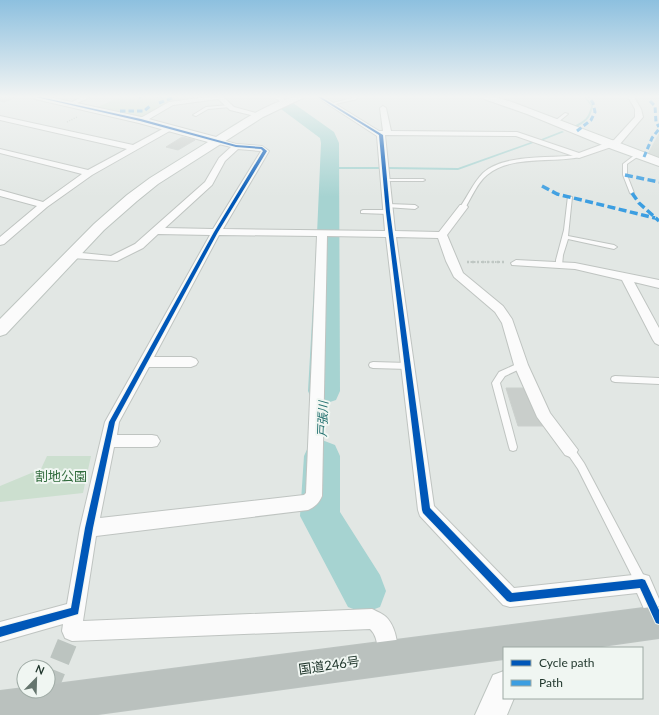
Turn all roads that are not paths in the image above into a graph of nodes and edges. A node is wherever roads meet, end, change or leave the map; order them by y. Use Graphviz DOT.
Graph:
graph roads {
  1 [pos="54,130"];
  2 [pos="167,130"];
  3 [pos="180,130"];
  4 [pos="234,130"];
  5 [pos="377,130"];
  6 [pos="576,130"];
  7 [pos="627,130"];
  8 [pos="382,133"];
  9 [pos="218,141"];
  10 [pos="612,145"];
  11 [pos="236,146"];
  12 [pos="134,148"];
  13 [pos="0,151"];
  14 [pos="638,155"];
  15 [pos="580,156"];
  16 [pos="659,162"];
  17 [pos="89,173"];
  18 [pos="385,180"];
  19 [pos="423,180"];
  20 [pos="0,193"];
  21 [pos="632,193"];
  22 [pos="570,197"];
  23 [pos="44,206"];
  24 [pos="415,207"];
  25 [pos="463,207"];
  26 [pos="388,209"];
  27 [pos="363,212"];
  28 [pos="157,232"];
  29 [pos="216,232"];
  30 [pos="327,234"];
  31 [pos="391,234"];
  32 [pos="442,235"];
  33 [pos="566,237"];
  34 [pos="0,242"];
  35 [pos="614,247"];
  36 [pos="72,255"];
  37 [pos="516,263"];
  38 [pos="559,265"];
  39 [pos="626,277"];
  40 [pos="659,284"];
  41 [pos="3,323"];
  42 [pos="659,340"];
  43 [pos="145,362"];
  44 [pos="191,362"];
  45 [pos="373,365"];
  46 [pos="521,365"];
  47 [pos="408,366"];
  48 [pos="615,379"];
  49 [pos="659,381"];
  50 [pos="108,441"];
  51 [pos="152,441"];
  52 [pos="513,447"];
  53 [pos="570,450"];
  54 [pos="89,528"];
  55 [pos="642,583"];
  56 [pos="75,611"];
  57 [pos="659,621"];
  58 [pos="0,632"];
  59 [pos="515,645"];
  60 [pos="388,657"];
  61 [pos="503,688"];
  62 [pos="0,709"];
  63 [pos="491,715"];
  1 -- 12 [label="street"];
  2 -- 12 [label="street"];
  3 -- 9 [label="street"];
  4 -- 9 [label="street"];
  5 -- 8 [label="street"];
  6 -- 10 [label="street"];
  7 -- 10 [label="street"];
  8 -- 15 [label="street"];
  8 -- 18 [label="street"];
  9 -- 11 [label="street"];
  9 -- 36 [label="street"];
  10 -- 14 [label="street"];
  10 -- 15 [label="street"];
  11 -- 28 [label="street"];
  11 -- 29 [label="street"];
  12 -- 17 [label="street"];
  13 -- 17 [label="street"];
  14 -- 16 [label="street"];
  14 -- 21 [label="lane"];
  15 -- 25 [label="lane"];
  17 -- 23 [label="street"];
  18 -- 19 [label="lane"];
  18 -- 26 [label="street"];
  20 -- 23 [label="street"];
  22 -- 33 [label="lane"];
  23 -- 34 [label="street"];
  24 -- 26 [label="lane"];
  25 -- 32 [label="street"];
  26 -- 27 [label="lane"];
  26 -- 31 [label="street"];
  28 -- 29 [label="street"];
  28 -- 36 [label="street"];
  29 -- 30 [label="street"];
  29 -- 43 [label="street"];
  30 -- 31 [label="street"];
  30 -- 54 [label="street"];
  31 -- 32 [label="street"];
  31 -- 47 [label="street"];
  32 -- 46 [label="street"];
  33 -- 35 [label="lane"];
  33 -- 38 [label="lane"];
  36 -- 41 [label="street"];
  37 -- 38 [label="street"];
  38 -- 39 [label="street"];
  39 -- 40 [label="street"];
  39 -- 42 [label="street"];
  43 -- 44 [label="street"];
  43 -- 50 [label="street"];
  45 -- 47 [label="lane"];
  46 -- 52 [label="lane"];
  46 -- 53 [label="street"];
  47 -- 55 [label="street"];
  48 -- 49 [label="lane"];
  50 -- 51 [label="street"];
  50 -- 54 [label="street"];
  53 -- 55 [label="lane"];
  54 -- 56 [label="street"];
  55 -- 57 [label="street"];
  56 -- 58 [label="street"];
  56 -- 60 [label="street"];
  57 -- 59 [label="highway, 国道246号"];
  59 -- 60 [label="highway, 国道246号"];
  60 -- 62 [label="highway, 国道246号"];
  61 -- 63 [label="street"];
}
